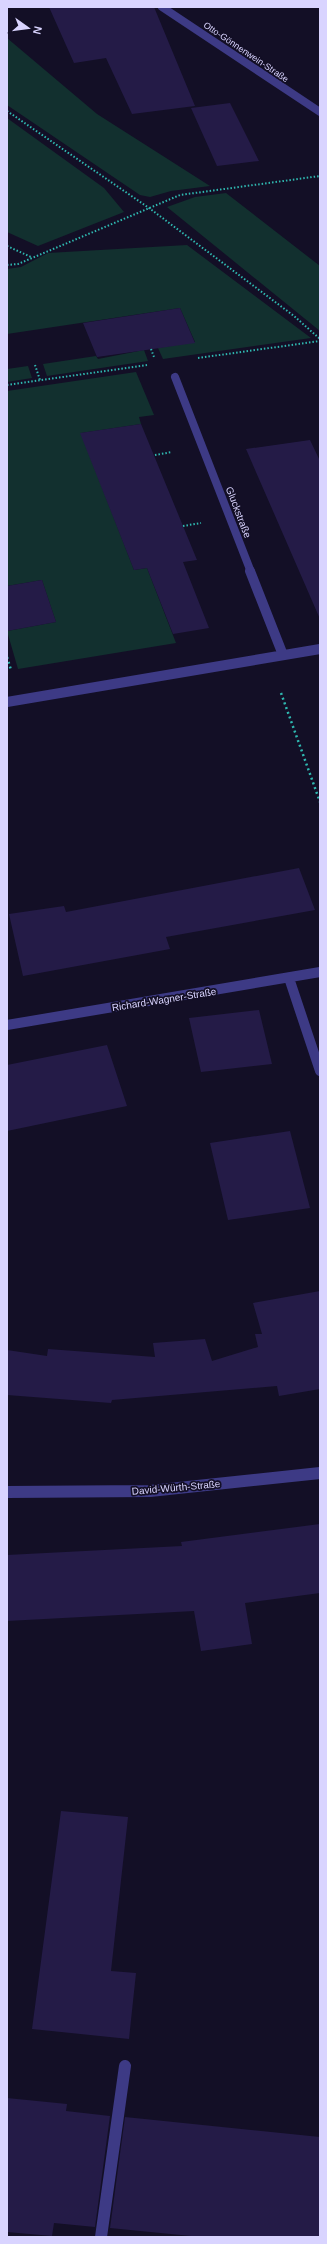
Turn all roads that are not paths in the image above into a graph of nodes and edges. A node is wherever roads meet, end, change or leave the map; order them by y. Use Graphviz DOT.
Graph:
graph roads {
  1 [pos="162,7"];
  2 [pos="320,112"];
  3 [pos="175,377"];
  4 [pos="320,649"];
  5 [pos="283,655"];
  6 [pos="7,702"];
  7 [pos="320,972"];
  8 [pos="289,978"];
  9 [pos="7,1025"];
  10 [pos="320,1071"];
  11 [pos="320,1473"];
  12 [pos="7,1492"];
  13 [pos="125,2066"];
  14 [pos="101,2237"];
  1 -- 2 [label="street, Otto-Gönnenwein-Straße"];
  3 -- 5 [label="street, Gluckstraße"];
  4 -- 5 [label="street"];
  5 -- 6 [label="street"];
  7 -- 8 [label="street, Richard-Wagner-Straße"];
  8 -- 9 [label="street, Richard-Wagner-Straße"];
  8 -- 10 [label="street"];
  11 -- 12 [label="street, David-Würth-Straße"];
  13 -- 14 [label="street"];
}
